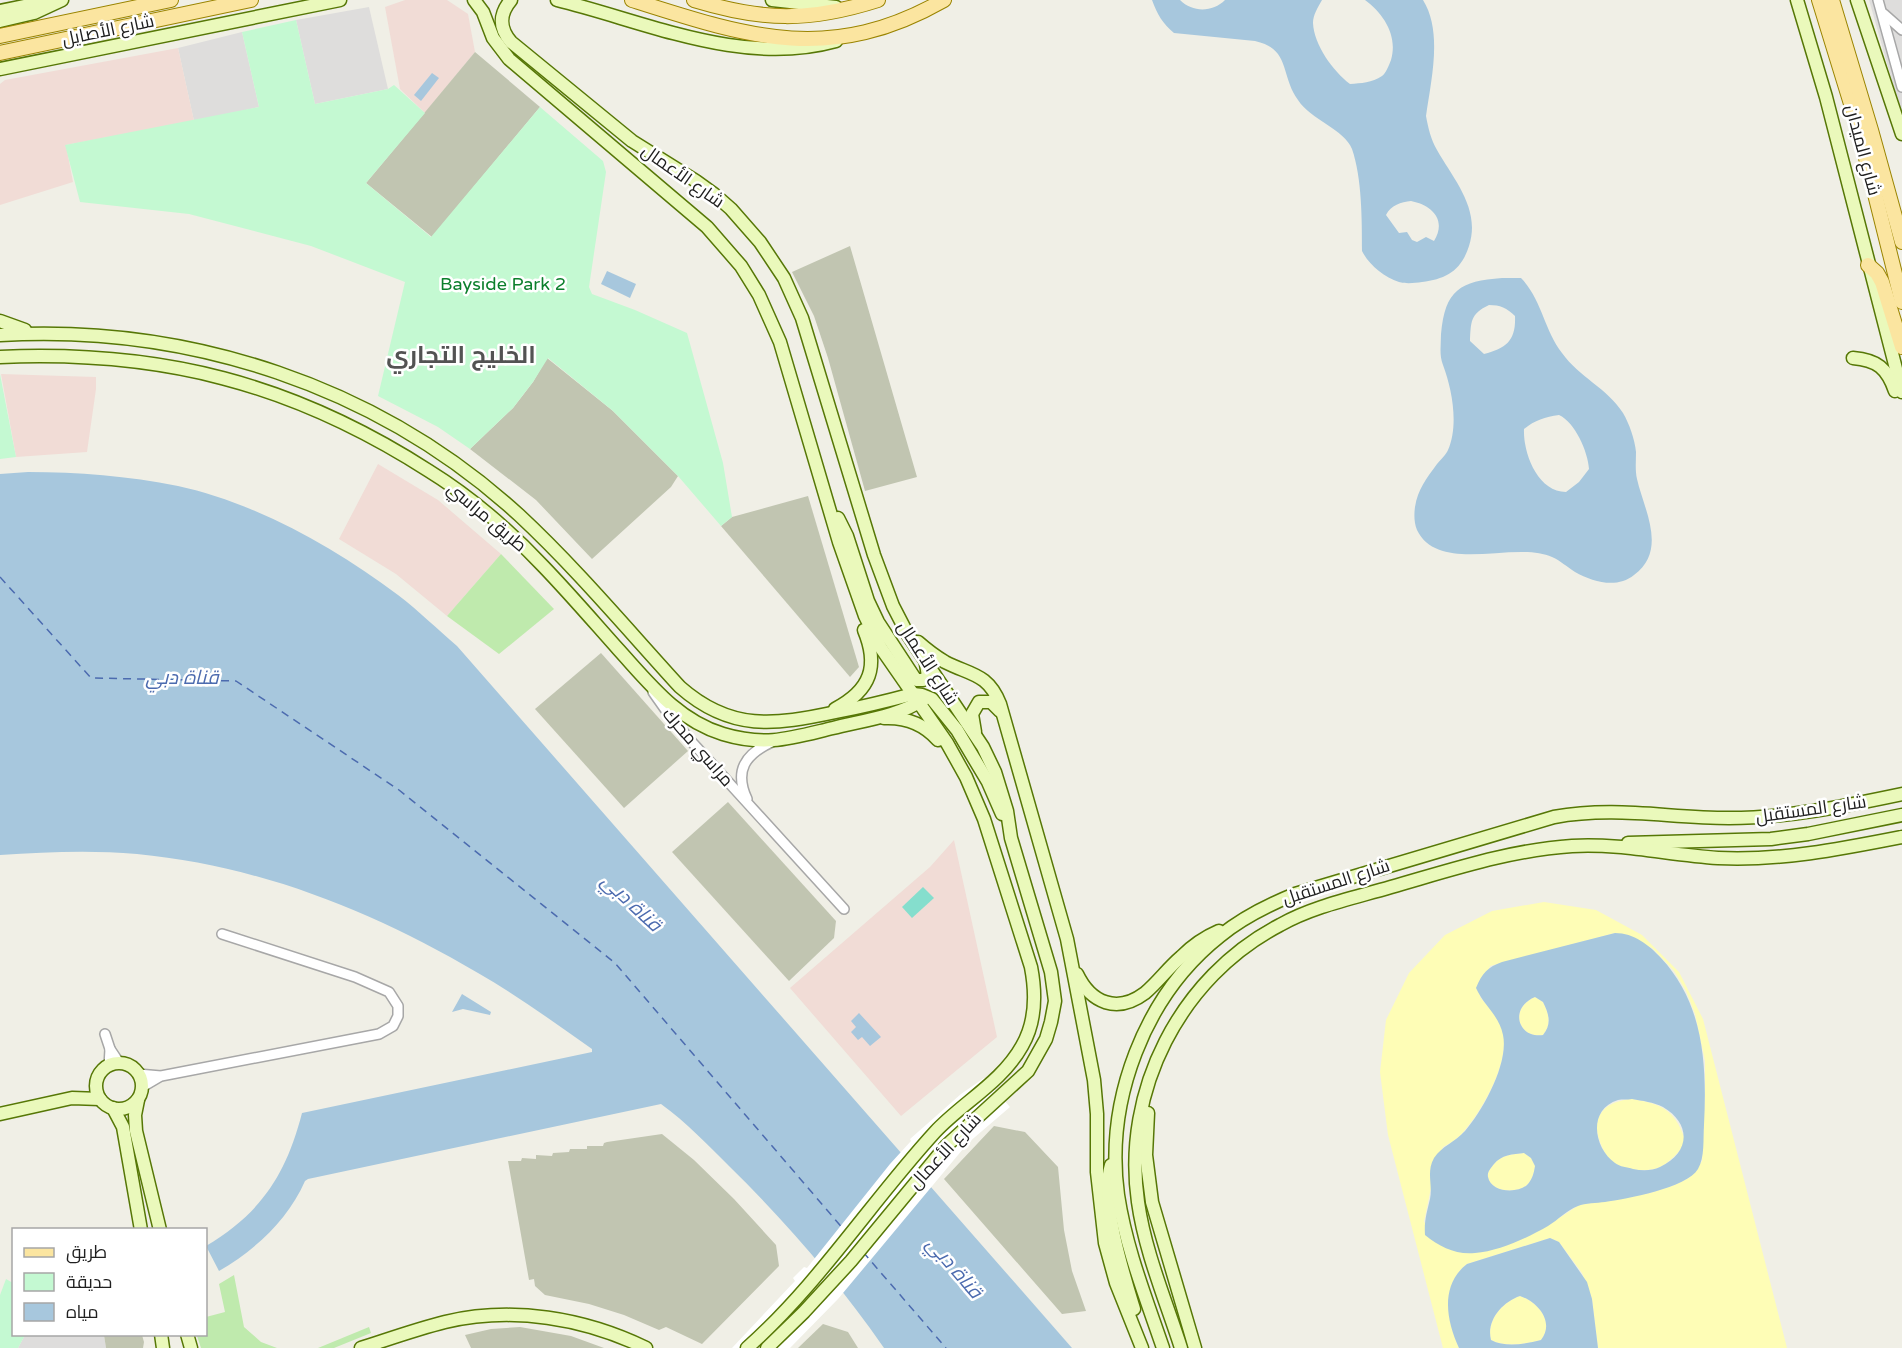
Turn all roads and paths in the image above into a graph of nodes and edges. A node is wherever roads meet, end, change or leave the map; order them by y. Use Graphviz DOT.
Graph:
graph roads {
  1 [pos="53,0"];
  2 [pos="62,0"];
  3 [pos="171,0"];
  4 [pos="251,0"];
  5 [pos="340,0"];
  6 [pos="474,0"];
  7 [pos="511,0"];
  8 [pos="557,0"];
  9 [pos="575,0"];
  10 [pos="632,0"];
  11 [pos="694,0"];
  12 [pos="772,0"];
  13 [pos="878,0"];
  14 [pos="944,0"];
  15 [pos="1797,0"];
  16 [pos="1819,0"];
  17 [pos="1832,0"];
  18 [pos="1857,0"];
  19 [pos="1878,0"];
  20 [pos="852,8"];
  21 [pos="599,10"];
  22 [pos="0,11"];
  23 [pos="1881,12"];
  24 [pos="0,21"];
  25 [pos="1902,30"];
  26 [pos="860,35"];
  27 [pos="0,36"];
  28 [pos="0,53"];
  29 [pos="1902,62"];
  30 [pos="1,69"];
  31 [pos="1898,74"];
  32 [pos="1902,87"];
  33 [pos="1902,135"];
  34 [pos="1902,242"];
  35 [pos="1868,265"];
  36 [pos="1902,302"];
  37 [pos="0,321"];
  38 [pos="38,333"];
  39 [pos="0,335"];
  40 [pos="1902,347"];
  41 [pos="0,357"];
  42 [pos="1853,358"];
  43 [pos="1902,392"];
  44 [pos="1902,398"];
  45 [pos="824,493"];
  46 [pos="839,542"];
  47 [pos="901,622"];
  48 [pos="599,628"];
  49 [pos="596,642"];
  50 [pos="924,660"];
  51 [pos="937,679"];
  52 [pos="649,684"];
  53 [pos="919,698"];
  54 [pos="1001,711"];
  55 [pos="823,715"];
  56 [pos="874,718"];
  57 [pos="976,736"];
  58 [pos="772,742"];
  59 [pos="958,762"];
  60 [pos="1901,794"];
  61 [pos="751,807"];
  62 [pos="1902,814"];
  63 [pos="1902,837"];
  64 [pos="1011,838"];
  65 [pos="1612,846"];
  66 [pos="844,909"];
  67 [pos="1237,924"];
  68 [pos="222,934"];
  69 [pos="1071,960"];
  70 [pos="105,1034"];
  71 [pos="1155,1063"];
  72 [pos="114,1065"];
  73 [pos="138,1074"];
  74 [pos="161,1076"];
  75 [pos="97,1085"];
  76 [pos="142,1087"];
  77 [pos="72,1098"];
  78 [pos="100,1099"];
  79 [pos="138,1100"];
  80 [pos="113,1108"];
  81 [pos="0,1114"];
  82 [pos="1115,1156"];
  83 [pos="141,1228"];
  84 [pos="160,1228"];
  85 [pos="394,1338"];
  86 [pos="362,1348"];
  87 [pos="378,1348"];
  88 [pos="646,1348"];
  89 [pos="747,1348"];
  90 [pos="767,1348"];
  91 [pos="1143,1348"];
  92 [pos="1163,1348"];
  93 [pos="1181,1348"];
  94 [pos="1195,1348"];
  1 -- 22 [label="street"];
  2 -- 24 [label="street"];
  3 -- 27 [label="main road, شارع الأصايل"];
  4 -- 28 [label="main road, شارع الأصايل"];
  5 -- 30 [label="street"];
  6 -- 45 [label="street, شارع الأعمال"];
  7 -- 47 [label="street, شارع الأعمال"];
  8 -- 21 [label="street"];
  9 -- 21 [label="street"];
  10 -- 26 [label="main road"];
  11 -- 20 [label="main road"];
  12 -- 20 [label="street"];
  13 -- 20 [label="main road"];
  14 -- 26 [label="main road"];
  15 -- 35 [label="street"];
  16 -- 36 [label="main road, شارع الميدان"];
  17 -- 34 [label="main road, شارع الميدان"];
  18 -- 33 [label="street"];
  19 -- 23 [label="street"];
  21 -- 26 [label="street"];
  23 -- 25 [label="street"];
  23 -- 31 [label="street"];
  29 -- 31 [label="street"];
  31 -- 32 [label="street"];
  35 -- 40 [label="main road"];
  35 -- 43 [label="street"];
  37 -- 38 [label="street"];
  38 -- 39 [label="street, طريق مراسي"];
  38 -- 55 [label="street, طريق مراسي"];
  41 -- 48 [label="street, طريق مراسي"];
  42 -- 44 [label="street"];
  45 -- 46 [label="street, شارع الأعمال"];
  45 -- 50 [label="street"];
  46 -- 53 [label="street, شارع الأعمال"];
  46 -- 55 [label="street"];
  47 -- 50 [label="street, شارع الأعمال"];
  47 -- 54 [label="street"];
  48 -- 49 [label="street"];
  48 -- 52 [label="street, طريق مراسي"];
  50 -- 51 [label="street, شارع الأعمال"];
  51 -- 53 [label="street"];
  51 -- 57 [label="street, شارع الأعمال"];
  52 -- 58 [label="street, طريق مراسي"];
  52 -- 61 [label="street, مراسي محرك"];
  53 -- 55 [label="street, طريق مراسي"];
  53 -- 56 [label="street, طريق مراسي"];
  53 -- 59 [label="street, شارع الأعمال"];
  53 -- 64 [label="street"];
  54 -- 57 [label="street"];
  54 -- 69 [label="street"];
  56 -- 58 [label="street, طريق مراسي"];
  56 -- 59 [label="street"];
  57 -- 64 [label="street, شارع الأعمال"];
  58 -- 61 [label="street, مراسي محرك"];
  59 -- 89 [label="street, شارع الأعمال"];
  60 -- 67 [label="street, شارع المستقبل"];
  61 -- 66 [label="street, مراسي محرك"];
  62 -- 65 [label="street"];
  63 -- 65 [label="street, شارع المستقبل"];
  64 -- 90 [label="street, شارع الأعمال"];
  65 -- 71 [label="street, شارع المستقبل"];
  67 -- 69 [label="street"];
  67 -- 82 [label="street, شارع المستقبل"];
  68 -- 74 [label="street"];
  69 -- 91 [label="street"];
  70 -- 72 [label="street"];
  71 -- 93 [label="street, شارع المستقبل"];
  71 -- 94 [label="street"];
  72 -- 73 [label="street"];
  72 -- 75 [label="street"];
  73 -- 74 [label="street"];
  73 -- 76 [label="street"];
  74 -- 76 [label="street"];
  75 -- 77 [label="street"];
  75 -- 78 [label="street"];
  76 -- 79 [label="street"];
  77 -- 78 [label="street"];
  77 -- 81 [label="street"];
  78 -- 80 [label="street"];
  79 -- 80 [label="street"];
  79 -- 84 [label="street"];
  80 -- 83 [label="street"];
  82 -- 91 [label="street"];
  82 -- 92 [label="street, شارع المستقبل"];
  85 -- 86 [label="street"];
  85 -- 87 [label="street"];
  85 -- 88 [label="street"];
}
